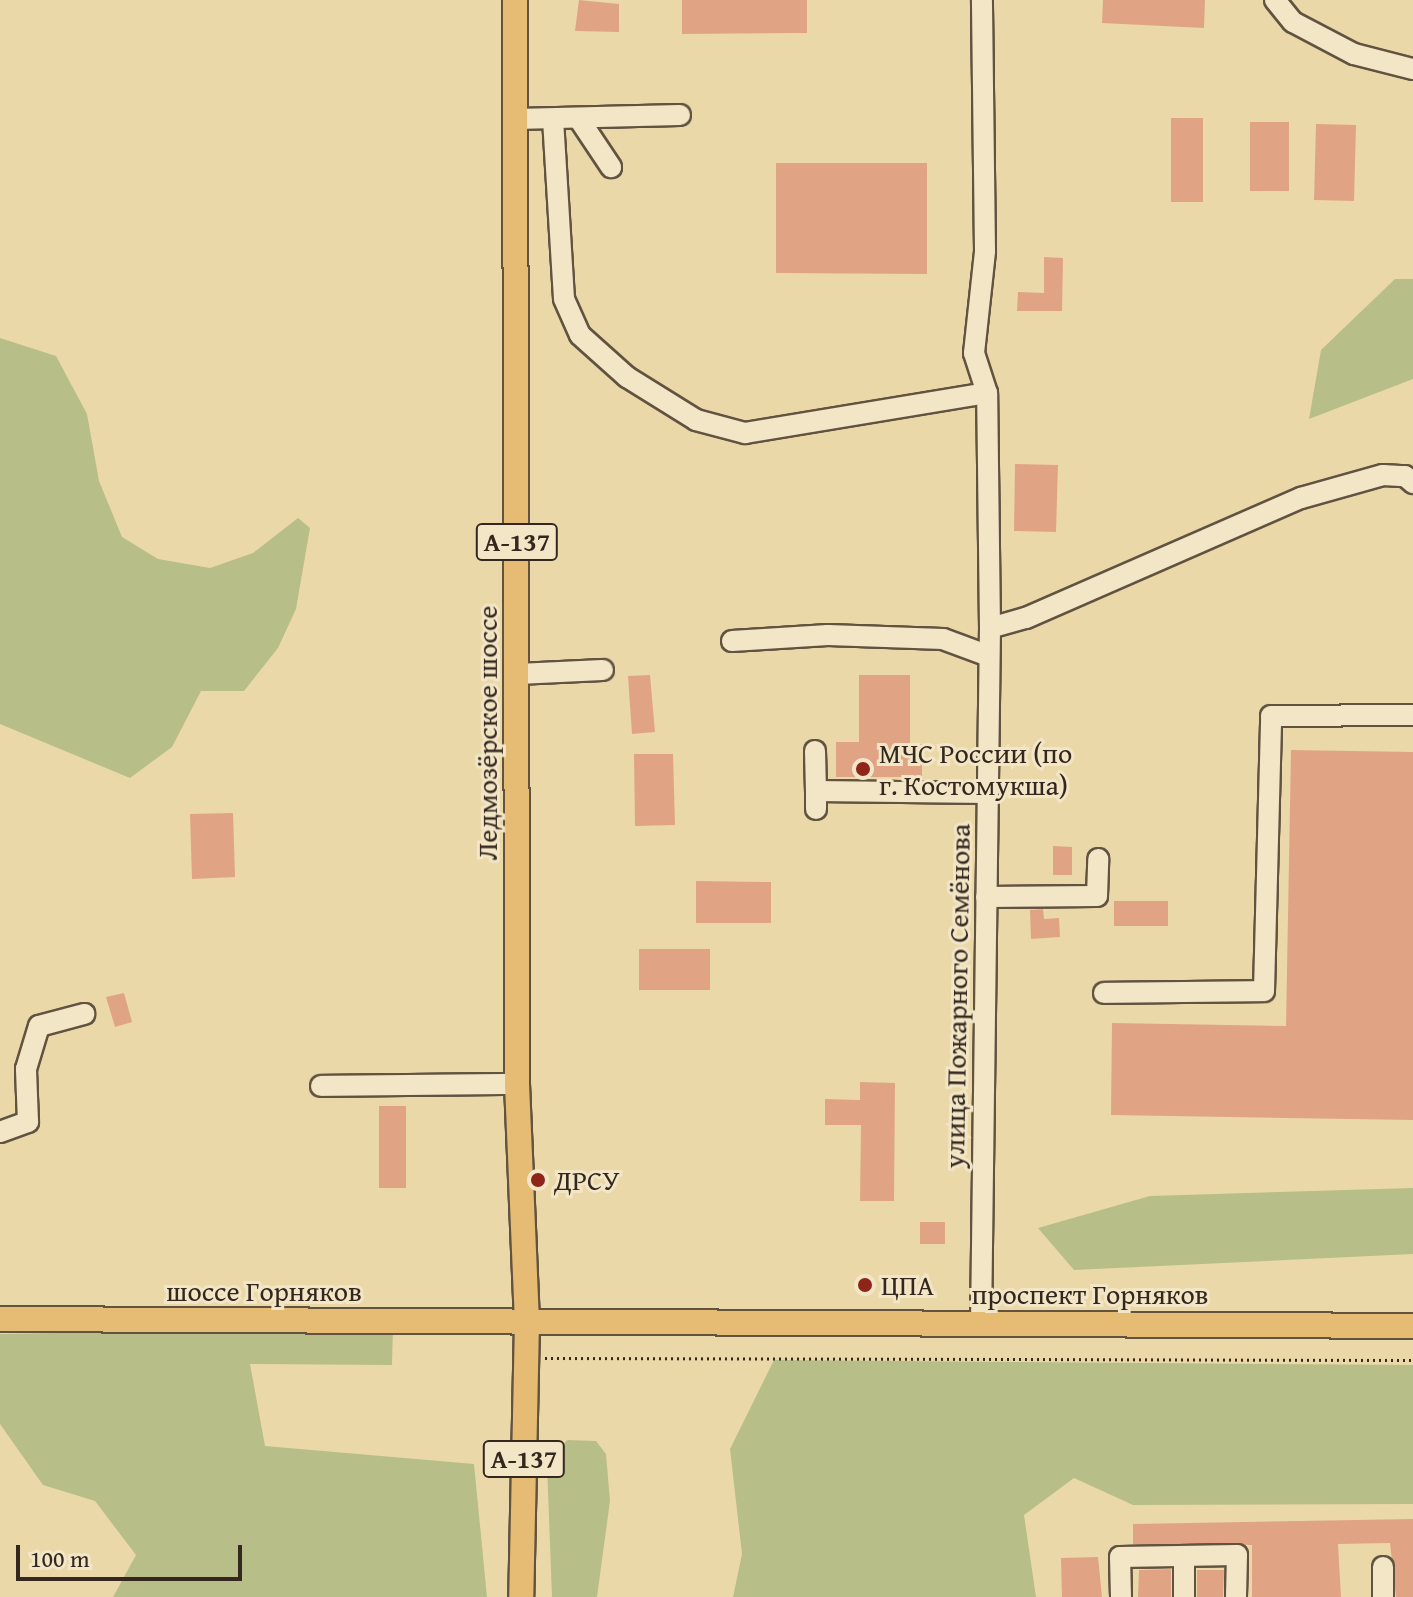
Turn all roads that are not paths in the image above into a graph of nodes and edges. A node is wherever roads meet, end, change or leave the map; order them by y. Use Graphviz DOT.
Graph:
graph roads {
  1 [pos="515,0"];
  2 [pos="982,0"];
  3 [pos="1275,0"];
  4 [pos="1413,69"];
  5 [pos="680,115"];
  6 [pos="515,119"];
  7 [pos="553,119"];
  8 [pos="579,119"];
  9 [pos="611,167"];
  10 [pos="987,393"];
  11 [pos="1413,483"];
  12 [pos="990,628"];
  13 [pos="732,641"];
  14 [pos="989,656"];
  15 [pos="603,670"];
  16 [pos="517,674"];
  17 [pos="1413,715"];
  18 [pos="815,751"];
  19 [pos="987,793"];
  20 [pos="1098,859"];
  21 [pos="986,897"];
  22 [pos="1104,993"];
  23 [pos="84,1014"];
  24 [pos="517,1084"];
  25 [pos="321,1086"];
  26 [pos="0,1132"];
  27 [pos="0,1319"];
  28 [pos="527,1322"];
  29 [pos="981,1324"];
  30 [pos="1413,1326"];
  31 [pos="1184,1556"];
  32 [pos="1383,1567"];
  33 [pos="521,1597"];
  34 [pos="1121,1597"];
  35 [pos="1184,1597"];
  36 [pos="1236,1597"];
  37 [pos="1383,1597"];
  1 -- 6 [label="main road, Ледмозёрское шоссе / А-137"];
  2 -- 10 [label="street, улица Пожарного Семёнова"];
  3 -- 4 [label="street"];
  5 -- 8 [label="street"];
  6 -- 7 [label="street"];
  6 -- 16 [label="main road, Ледмозёрское шоссе / А-137"];
  7 -- 8 [label="street"];
  7 -- 10 [label="street"];
  8 -- 9 [label="street"];
  10 -- 12 [label="street, улица Пожарного Семёнова"];
  11 -- 12 [label="street"];
  12 -- 14 [label="street, улица Пожарного Семёнова"];
  13 -- 14 [label="street"];
  14 -- 19 [label="street, улица Пожарного Семёнова"];
  15 -- 16 [label="street"];
  16 -- 24 [label="main road, Ледмозёрское шоссе / А-137"];
  17 -- 22 [label="street"];
  18 -- 19 [label="street"];
  19 -- 21 [label="street, улица Пожарного Семёнова"];
  20 -- 21 [label="street"];
  21 -- 29 [label="street, улица Пожарного Семёнова"];
  23 -- 26 [label="street"];
  24 -- 25 [label="street"];
  24 -- 28 [label="main road, Ледмозёрское шоссе / А-137"];
  27 -- 28 [label="main road, шоссе Горняков"];
  28 -- 29 [label="main road, проспект Горняков"];
  28 -- 33 [label="main road, А-137"];
  29 -- 30 [label="main road, проспект Горняков"];
  31 -- 34 [label="street"];
  31 -- 35 [label="street"];
  31 -- 36 [label="street"];
  32 -- 37 [label="street"];
}
